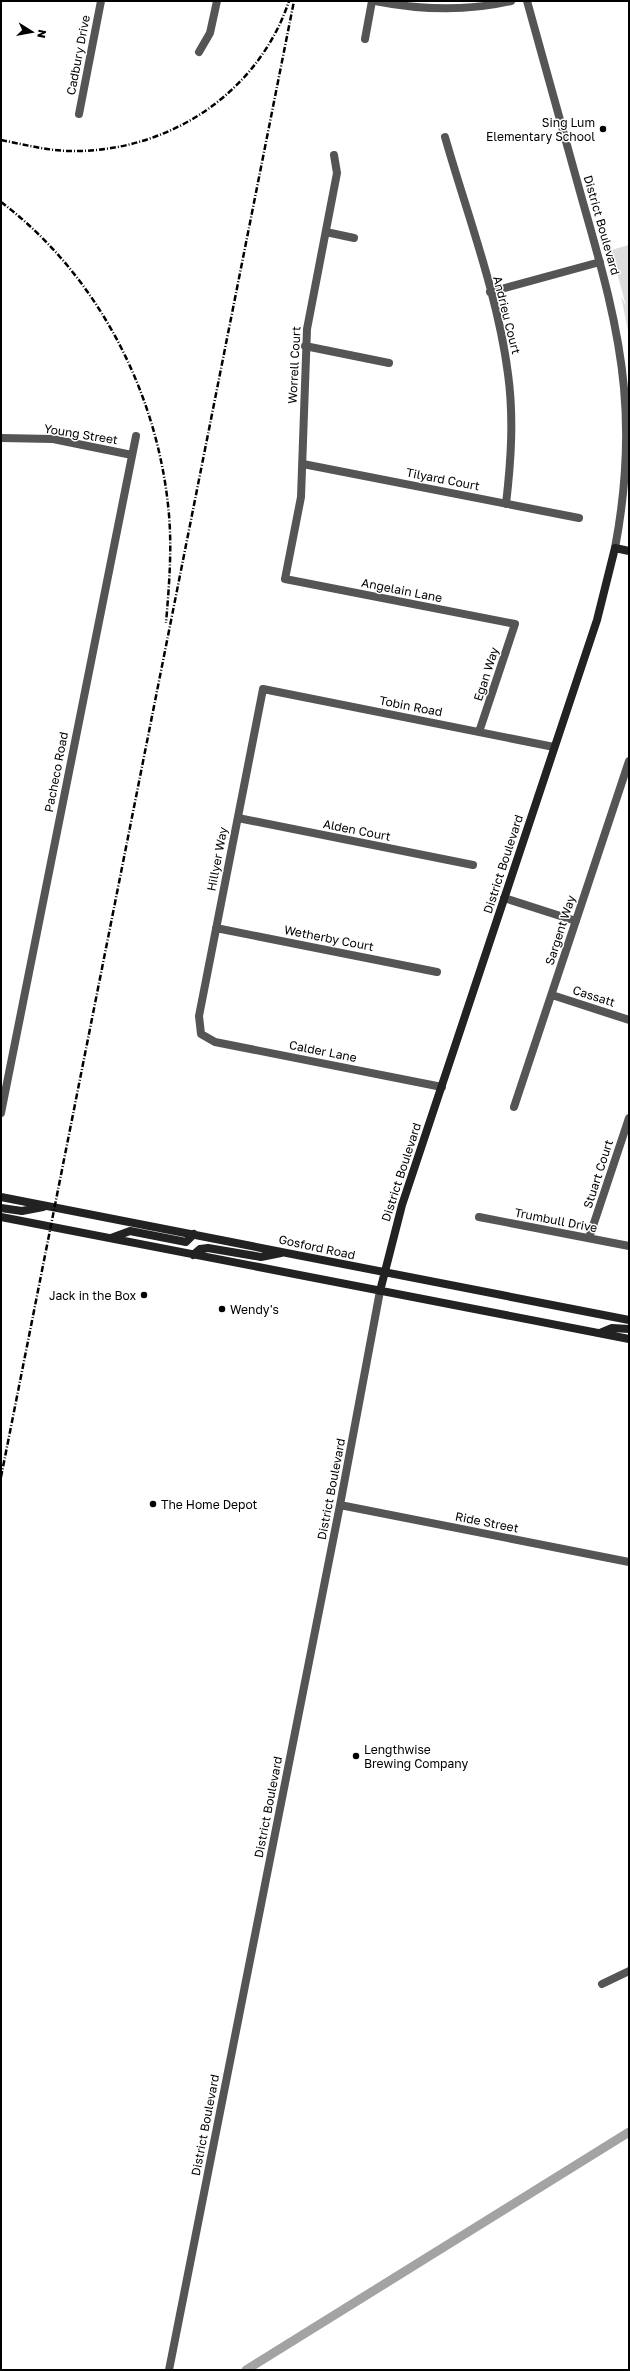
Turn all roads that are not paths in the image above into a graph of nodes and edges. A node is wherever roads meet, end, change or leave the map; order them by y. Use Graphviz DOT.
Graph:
graph roads {
  1 [pos="101,1"];
  2 [pos="217,1"];
  3 [pos="372,1"];
  4 [pos="375,1"];
  5 [pos="511,1"];
  6 [pos="527,1"];
  7 [pos="365,39"];
  8 [pos="199,52"];
  9 [pos="79,114"];
  10 [pos="445,137"];
  11 [pos="334,155"];
  12 [pos="326,232"];
  13 [pos="354,238"];
  14 [pos="600,262"];
  15 [pos="490,292"];
  16 [pos="305,346"];
  17 [pos="389,363"];
  18 [pos="136,436"];
  19 [pos="1,438"];
  20 [pos="132,455"];
  21 [pos="303,464"];
  22 [pos="506,504"];
  23 [pos="580,518"];
  24 [pos="616,548"];
  25 [pos="629,551"];
  26 [pos="285,579"];
  27 [pos="515,624"];
  28 [pos="263,689"];
  29 [pos="479,732"];
  30 [pos="554,747"];
  31 [pos="629,761"];
  32 [pos="238,818"];
  33 [pos="473,865"];
  34 [pos="504,898"];
  35 [pos="576,921"];
  36 [pos="216,928"];
  37 [pos="437,972"];
  38 [pos="552,995"];
  39 [pos="629,1020"];
  40 [pos="202,1034"];
  41 [pos="442,1087"];
  42 [pos="514,1107"];
  43 [pos="1,1113"];
  44 [pos="629,1118"];
  45 [pos="627,1128"];
  46 [pos="1,1197"];
  47 [pos="48,1206"];
  48 [pos="1,1208"];
  49 [pos="1,1217"];
  50 [pos="479,1217"];
  51 [pos="194,1234"];
  52 [pos="110,1238"];
  53 [pos="589,1238"];
  54 [pos="629,1246"];
  55 [pos="285,1252"];
  56 [pos="193,1255"];
  57 [pos="383,1273"];
  58 [pos="380,1291"];
  59 [pos="629,1320"];
  60 [pos="629,1329"];
  61 [pos="600,1333"];
  62 [pos="629,1339"];
  63 [pos="340,1505"];
  64 [pos="629,1562"];
  65 [pos="629,1971"];
  66 [pos="602,1984"];
  67 [pos="169,2370"];
  1 -- 9 [label="street, Cadbury Drive"];
  2 -- 8 [label="street"];
  3 -- 7 [label="street"];
  4 -- 5 [label="street"];
  6 -- 14 [label="street, District Boulevard"];
  10 -- 15 [label="street, Andrieu Court"];
  11 -- 12 [label="street, Worrell Court"];
  12 -- 13 [label="street"];
  12 -- 16 [label="street, Worrell Court"];
  14 -- 15 [label="street"];
  14 -- 24 [label="street, District Boulevard"];
  15 -- 22 [label="street, Andrieu Court"];
  16 -- 17 [label="street"];
  16 -- 21 [label="street, Worrell Court"];
  18 -- 20 [label="street, Pacheco Road"];
  19 -- 20 [label="street, Young Street"];
  20 -- 43 [label="street, Pacheco Road"];
  21 -- 22 [label="street, Tilyard Court"];
  21 -- 26 [label="street, Worrell Court"];
  22 -- 23 [label="street, Tilyard Court"];
  24 -- 25 [label="main road"];
  24 -- 30 [label="main road, District Boulevard"];
  26 -- 27 [label="street, Angelain Lane"];
  27 -- 29 [label="street, Egan Way"];
  28 -- 29 [label="street, Tobin Road"];
  28 -- 32 [label="street, Hillyer Way"];
  29 -- 30 [label="street, Tobin Road"];
  30 -- 34 [label="main road, District Boulevard"];
  31 -- 35 [label="street, Sargent Way"];
  32 -- 33 [label="street, Alden Court"];
  32 -- 36 [label="street, Hillyer Way"];
  34 -- 35 [label="street"];
  34 -- 41 [label="main road, District Boulevard"];
  35 -- 38 [label="street, Sargent Way"];
  36 -- 37 [label="street, Wetherby Court"];
  36 -- 40 [label="street, Hillyer Way"];
  38 -- 39 [label="street, Cassatt"];
  38 -- 42 [label="street, Sargent Way"];
  40 -- 41 [label="street, Calder Lane"];
  41 -- 57 [label="main road, District Boulevard"];
  44 -- 45 [label="street, Stuart Court"];
  45 -- 53 [label="street, Stuart Court"];
  46 -- 47 [label="main road, Gosford Road"];
  47 -- 48 [label="main road"];
  47 -- 51 [label="main road, Gosford Road"];
  49 -- 52 [label="main road"];
  50 -- 53 [label="street, Trumbull Drive"];
  51 -- 52 [label="main road"];
  51 -- 55 [label="main road, Gosford Road"];
  52 -- 56 [label="main road"];
  53 -- 54 [label="street, Trumbull Drive"];
  55 -- 56 [label="main road"];
  55 -- 57 [label="main road, Gosford Road"];
  56 -- 58 [label="main road"];
  57 -- 58 [label="main road, District Boulevard"];
  57 -- 59 [label="main road, Gosford Road"];
  58 -- 61 [label="main road"];
  58 -- 63 [label="street, District Boulevard"];
  60 -- 61 [label="main road"];
  61 -- 62 [label="main road"];
  63 -- 64 [label="street, Ride Street"];
  63 -- 67 [label="street, District Boulevard"];
  65 -- 66 [label="street"];
}
